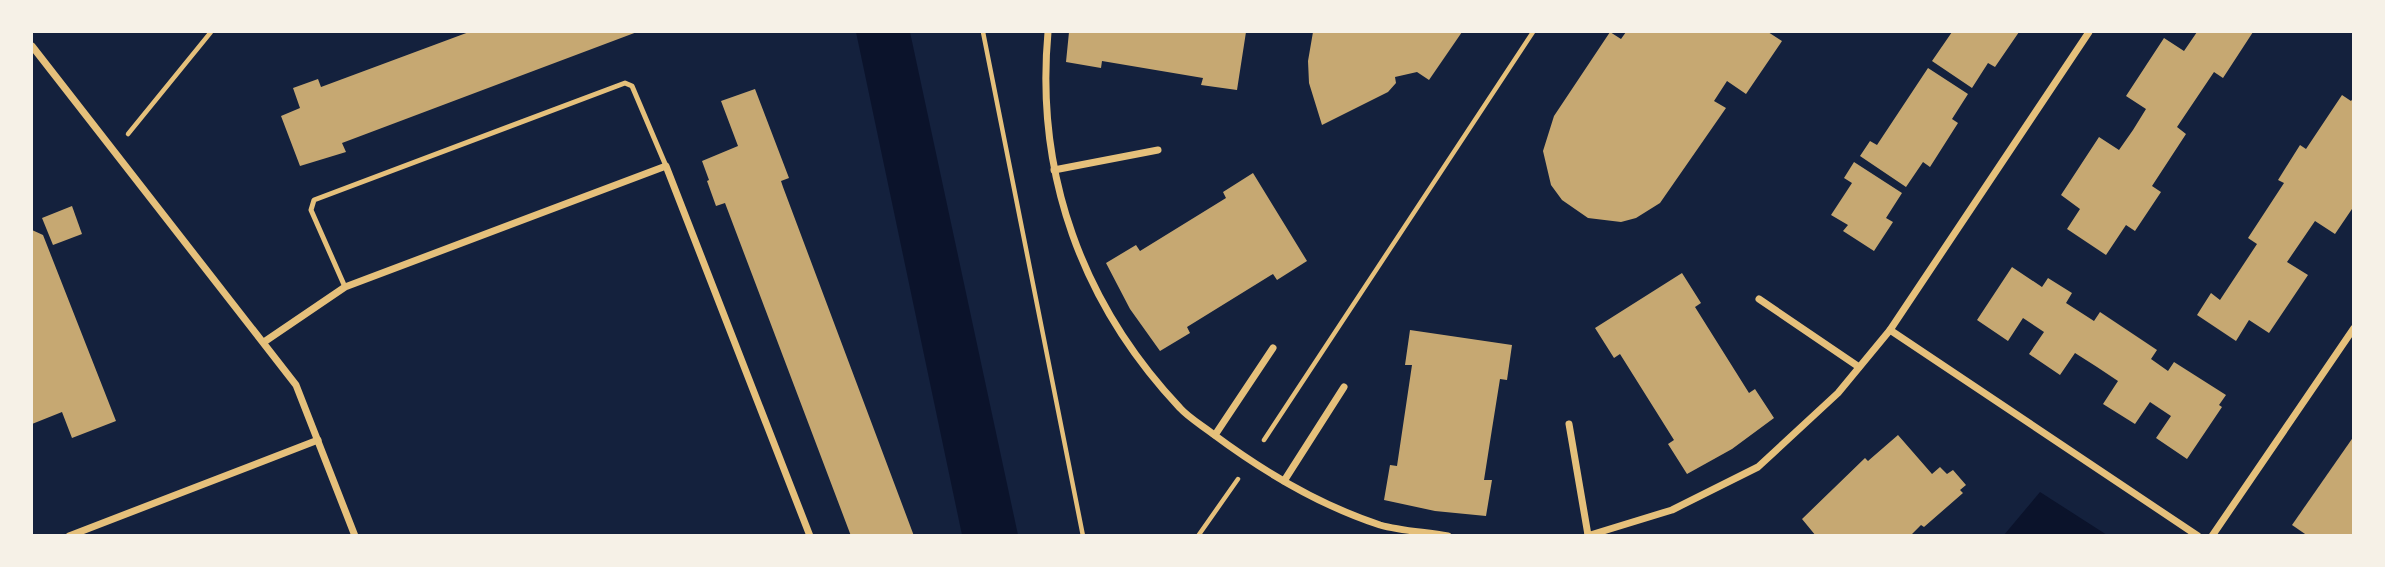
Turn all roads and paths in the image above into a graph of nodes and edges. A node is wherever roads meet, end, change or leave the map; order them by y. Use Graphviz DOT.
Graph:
graph roads {
  1 [pos="211,32"];
  2 [pos="983,32"];
  3 [pos="1048,32"];
  4 [pos="1533,32"];
  5 [pos="2089,32"];
  6 [pos="32,46"];
  7 [pos="1157,149"];
  8 [pos="114,152"];
  9 [pos="666,166"];
  10 [pos="1054,170"];
  11 [pos="345,287"];
  12 [pos="1759,299"];
  13 [pos="2354,328"];
  14 [pos="1890,330"];
  15 [pos="264,342"];
  16 [pos="1273,348"];
  17 [pos="1859,367"];
  18 [pos="1344,387"];
  19 [pos="1569,424"];
  20 [pos="1215,435"];
  21 [pos="318,440"];
  22 [pos="1250,462"];
  23 [pos="1284,481"];
  24 [pos="69,536"];
  25 [pos="355,536"];
  26 [pos="810,536"];
  27 [pos="1083,536"];
  28 [pos="1198,536"];
  29 [pos="1448,536"];
  30 [pos="1587,536"];
  31 [pos="2198,536"];
  32 [pos="2212,536"];
  1 -- 8 [label="path"];
  2 -- 27 [label="path"];
  3 -- 10 [label="street"];
  4 -- 22 [label="path"];
  5 -- 14 [label="street"];
  6 -- 8 [label="street"];
  7 -- 10 [label="street"];
  8 -- 15 [label="street"];
  9 -- 11 [label="street"];
  9 -- 11 [label="lane"];
  9 -- 26 [label="street"];
  10 -- 20 [label="street"];
  11 -- 15 [label="street"];
  12 -- 17 [label="street"];
  13 -- 32 [label="street"];
  14 -- 17 [label="street"];
  14 -- 31 [label="street"];
  15 -- 21 [label="street"];
  16 -- 20 [label="street"];
  17 -- 30 [label="street"];
  18 -- 23 [label="street"];
  19 -- 30 [label="street"];
  20 -- 22 [label="street"];
  21 -- 24 [label="street"];
  21 -- 25 [label="street"];
  22 -- 23 [label="street"];
  22 -- 28 [label="path"];
  23 -- 29 [label="street"];
}
